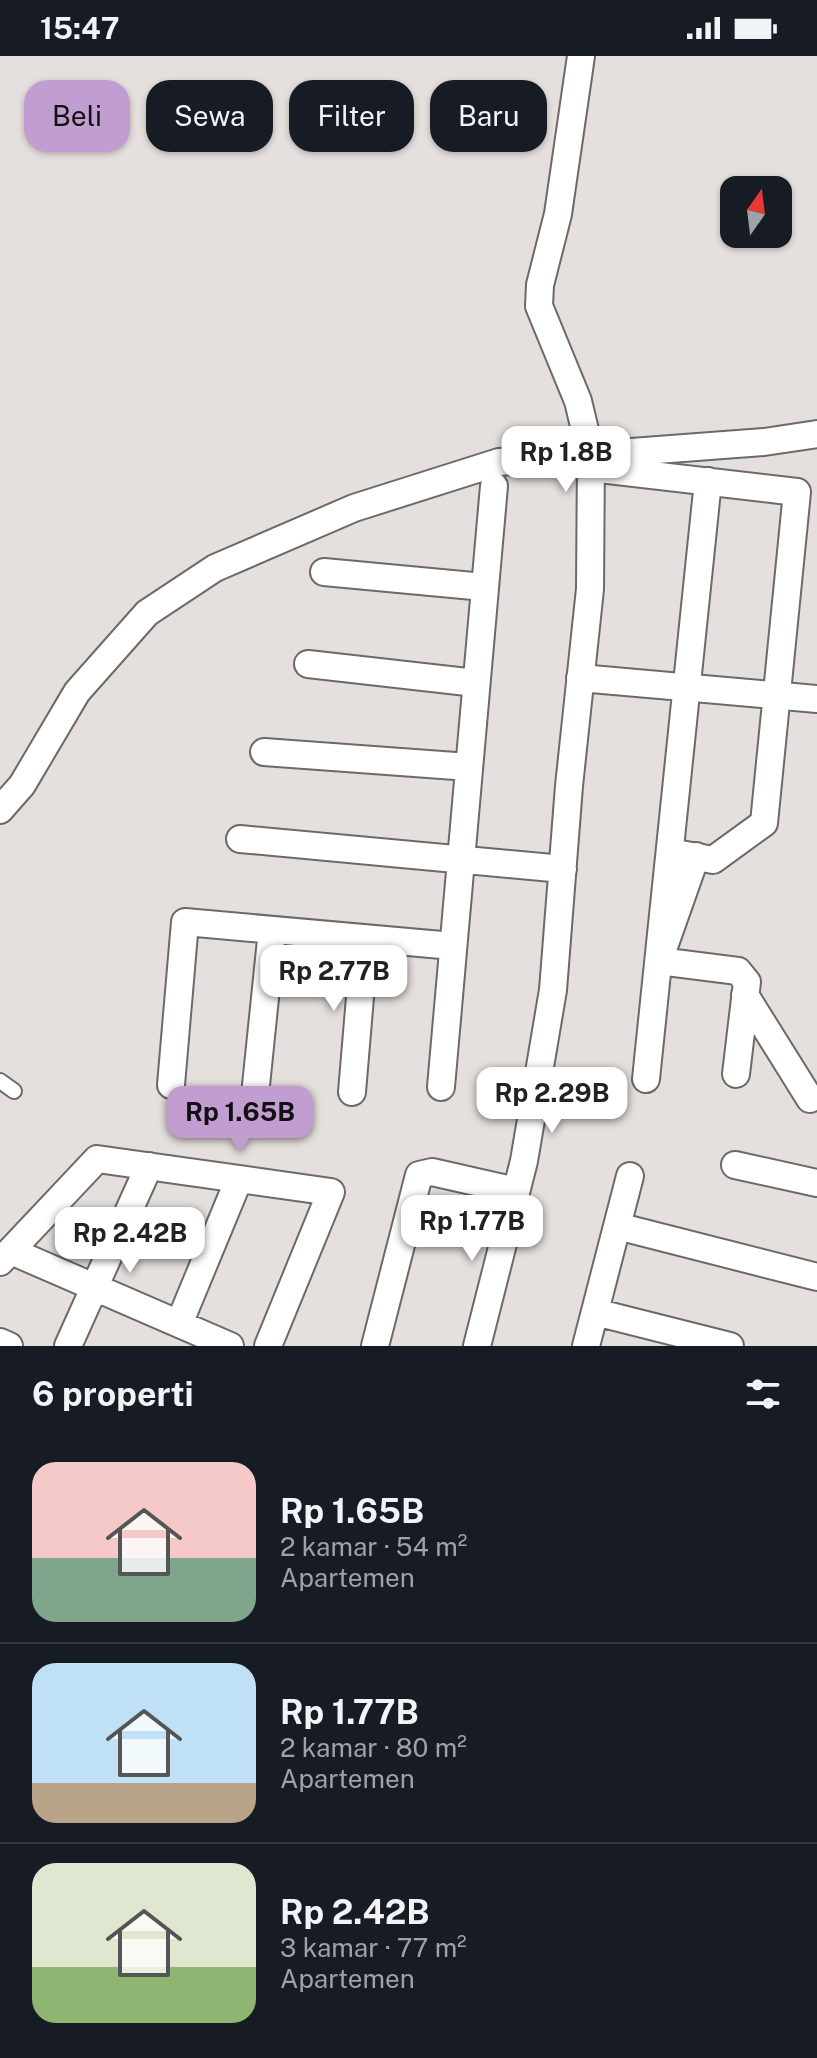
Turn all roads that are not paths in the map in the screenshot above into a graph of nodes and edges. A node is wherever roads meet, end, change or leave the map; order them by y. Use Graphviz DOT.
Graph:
graph roads {
  1 [pos="581,56"];
  2 [pos="817,434"];
  3 [pos="591,462"];
  4 [pos="708,481"];
  5 [pos="494,486"];
  6 [pos="324,572"];
  7 [pos="484,587"];
  8 [pos="308,664"];
  9 [pos="580,678"];
  10 [pos="476,683"];
  11 [pos="687,687"];
  12 [pos="776,696"];
  13 [pos="817,699"];
  14 [pos="264,752"];
  15 [pos="469,767"];
  16 [pos="0,810"];
  17 [pos="240,839"];
  18 [pos="683,854"];
  19 [pos="461,860"];
  20 [pos="563,869"];
  21 [pos="272,930"];
  22 [pos="365,938"];
  23 [pos="453,946"];
  24 [pos="659,961"];
  25 [pos="745,995"];
  26 [pos="736,1074"];
  27 [pos="646,1079"];
  28 [pos="0,1081"];
  29 [pos="171,1085"];
  30 [pos="441,1087"];
  31 [pos="14,1091"];
  32 [pos="352,1092"];
  33 [pos="255,1095"];
  34 [pos="810,1099"];
  35 [pos="735,1165"];
  36 [pos="149,1166"];
  37 [pos="630,1176"];
  38 [pos="239,1179"];
  39 [pos="817,1183"];
  40 [pos="516,1191"];
  41 [pos="617,1226"];
  42 [pos="5,1257"];
  43 [pos="817,1277"];
  44 [pos="95,1287"];
  45 [pos="595,1312"];
  46 [pos="179,1324"];
  47 [pos="0,1342"];
  48 [pos="9,1346"];
  49 [pos="68,1346"];
  50 [pos="230,1346"];
  51 [pos="268,1346"];
  52 [pos="375,1346"];
  53 [pos="477,1346"];
  54 [pos="586,1346"];
  55 [pos="730,1346"];
  1 -- 3 [label="street"];
  2 -- 3 [label="street"];
  3 -- 4 [label="street"];
  3 -- 9 [label="street"];
  3 -- 16 [label="street"];
  4 -- 11 [label="street"];
  4 -- 12 [label="street"];
  5 -- 7 [label="street"];
  6 -- 7 [label="street"];
  7 -- 10 [label="street"];
  8 -- 10 [label="street"];
  9 -- 11 [label="street"];
  9 -- 20 [label="street"];
  10 -- 15 [label="street"];
  11 -- 12 [label="street"];
  11 -- 18 [label="street"];
  12 -- 13 [label="street"];
  12 -- 18 [label="street"];
  14 -- 15 [label="street"];
  15 -- 19 [label="street"];
  17 -- 19 [label="street"];
  18 -- 24 [label="street"];
  19 -- 20 [label="street"];
  19 -- 23 [label="street"];
  20 -- 40 [label="street"];
  21 -- 22 [label="street"];
  21 -- 29 [label="street"];
  21 -- 33 [label="street"];
  22 -- 23 [label="street"];
  22 -- 32 [label="street"];
  23 -- 30 [label="street"];
  24 -- 25 [label="street"];
  24 -- 27 [label="street"];
  25 -- 26 [label="street"];
  25 -- 34 [label="street"];
  28 -- 31 [label="lane"];
  35 -- 39 [label="street"];
  36 -- 38 [label="street"];
  36 -- 42 [label="street"];
  36 -- 44 [label="street"];
  37 -- 41 [label="street"];
  38 -- 46 [label="street"];
  38 -- 51 [label="street"];
  40 -- 52 [label="street"];
  40 -- 53 [label="street"];
  41 -- 43 [label="street"];
  41 -- 45 [label="street"];
  42 -- 44 [label="street"];
  44 -- 46 [label="street"];
  44 -- 49 [label="street"];
  45 -- 54 [label="street"];
  45 -- 55 [label="street"];
  46 -- 50 [label="street"];
  47 -- 48 [label="street"];
}
